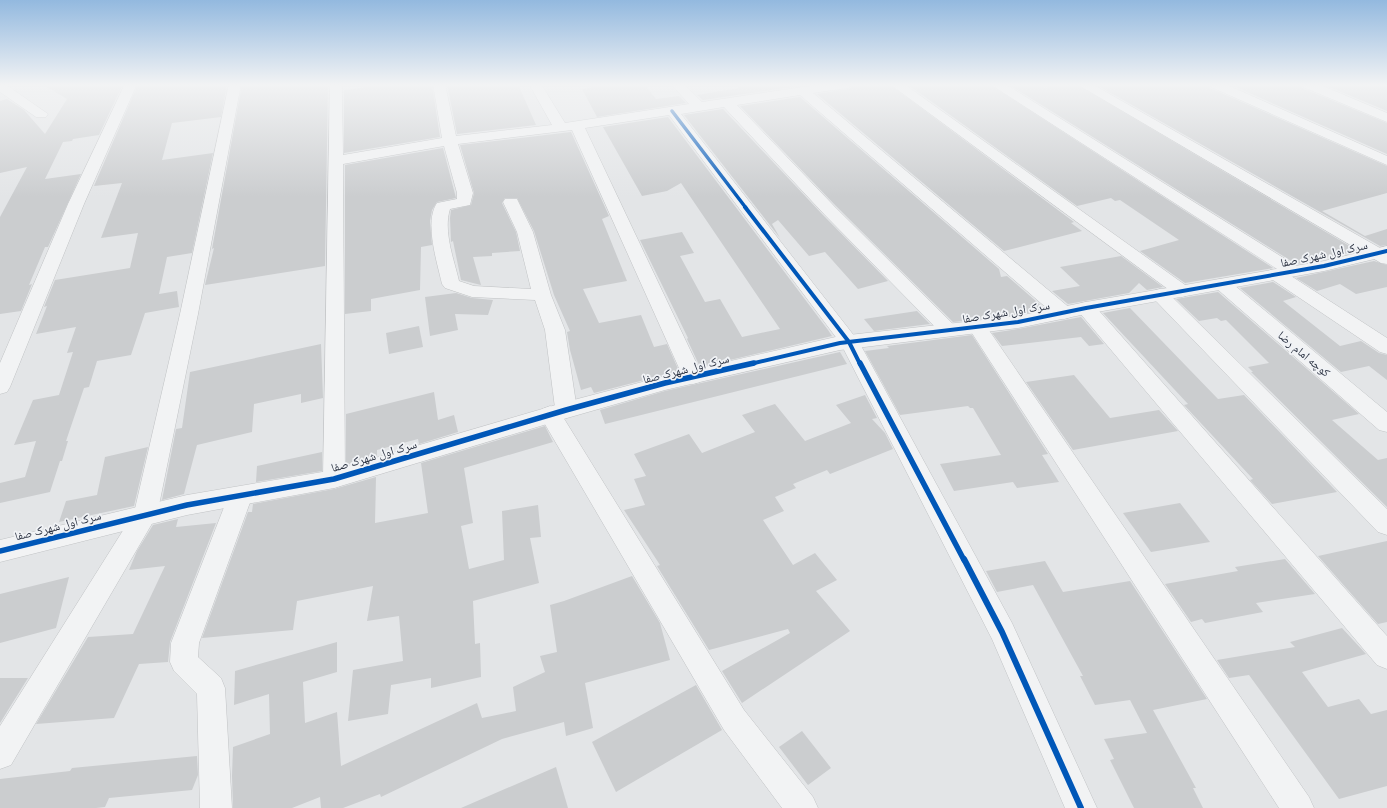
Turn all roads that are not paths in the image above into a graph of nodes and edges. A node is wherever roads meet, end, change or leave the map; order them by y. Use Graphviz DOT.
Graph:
graph roads {
  1 [pos="114,122"];
  2 [pos="227,122"];
  3 [pos="336,122"];
  4 [pos="446,122"];
  5 [pos="565,122"];
  6 [pos="603,122"];
  7 [pos="680,122"];
  8 [pos="746,122"];
  9 [pos="848,122"];
  10 [pos="948,122"];
  11 [pos="1053,122"];
  12 [pos="1150,122"];
  13 [pos="1300,122"];
  14 [pos="569,127"];
  15 [pos="450,141"];
  16 [pos="1387,160"];
  17 [pos="335,161"];
  18 [pos="511,202"];
  19 [pos="1384,254"];
  20 [pos="1284,273"];
  21 [pos="1222,284"];
  22 [pos="1182,291"];
  23 [pos="542,295"];
  24 [pos="1160,295"];
  25 [pos="1086,308"];
  26 [pos="1064,312"];
  27 [pos="977,327"];
  28 [pos="949,330"];
  29 [pos="849,342"];
  30 [pos="1387,347"];
  31 [pos="693,377"];
  32 [pos="0,387"];
  33 [pos="558,412"];
  34 [pos="1387,424"];
  35 [pos="334,479"];
  36 [pos="240,497"];
  37 [pos="145,515"];
  38 [pos="1387,525"];
  39 [pos="0,551"];
  40 [pos="1387,656"];
  41 [pos="0,754"];
  42 [pos="216,808"];
  43 [pos="802,808"];
  44 [pos="1081,808"];
  45 [pos="1298,808"];
  1 -- 32 [label="street"];
  2 -- 37 [label="street"];
  3 -- 17 [label="street"];
  4 -- 15 [label="street"];
  5 -- 14 [label="street"];
  6 -- 14 [label="street"];
  7 -- 29 [label="street"];
  8 -- 28 [label="street"];
  9 -- 26 [label="street"];
  10 -- 22 [label="street"];
  11 -- 20 [label="street"];
  12 -- 19 [label="street"];
  13 -- 16 [label="street"];
  14 -- 15 [label="street"];
  14 -- 31 [label="street"];
  15 -- 17 [label="street"];
  15 -- 23 [label="street"];
  17 -- 35 [label="street"];
  18 -- 23 [label="street"];
  19 -- 20 [label="street, سرک اول شهرک صفا"];
  20 -- 21 [label="street, سرک اول شهرک صفا"];
  20 -- 30 [label="street"];
  21 -- 22 [label="street, سرک اول شهرک صفا"];
  21 -- 34 [label="street, کوچه امام رضا"];
  22 -- 24 [label="street, سرک اول شهرک صفا"];
  23 -- 33 [label="street"];
  24 -- 25 [label="street, سرک اول شهرک صفا"];
  24 -- 38 [label="street"];
  25 -- 26 [label="street, سرک اول شهرک صفا"];
  25 -- 40 [label="street"];
  26 -- 27 [label="street, سرک اول شهرک صفا"];
  27 -- 28 [label="street, سرک اول شهرک صفا"];
  27 -- 45 [label="street"];
  28 -- 29 [label="street, سرک اول شهرک صفا"];
  29 -- 31 [label="street, سرک اول شهرک صفا"];
  29 -- 44 [label="street"];
  31 -- 33 [label="street, سرک اول شهرک صفا"];
  33 -- 35 [label="street, سرک اول شهرک صفا"];
  33 -- 43 [label="street"];
  35 -- 36 [label="street, سرک اول شهرک صفا"];
  36 -- 37 [label="street, سرک اول شهرک صفا"];
  36 -- 42 [label="street"];
  37 -- 39 [label="street, سرک اول شهرک صفا"];
  37 -- 41 [label="street"];
}
